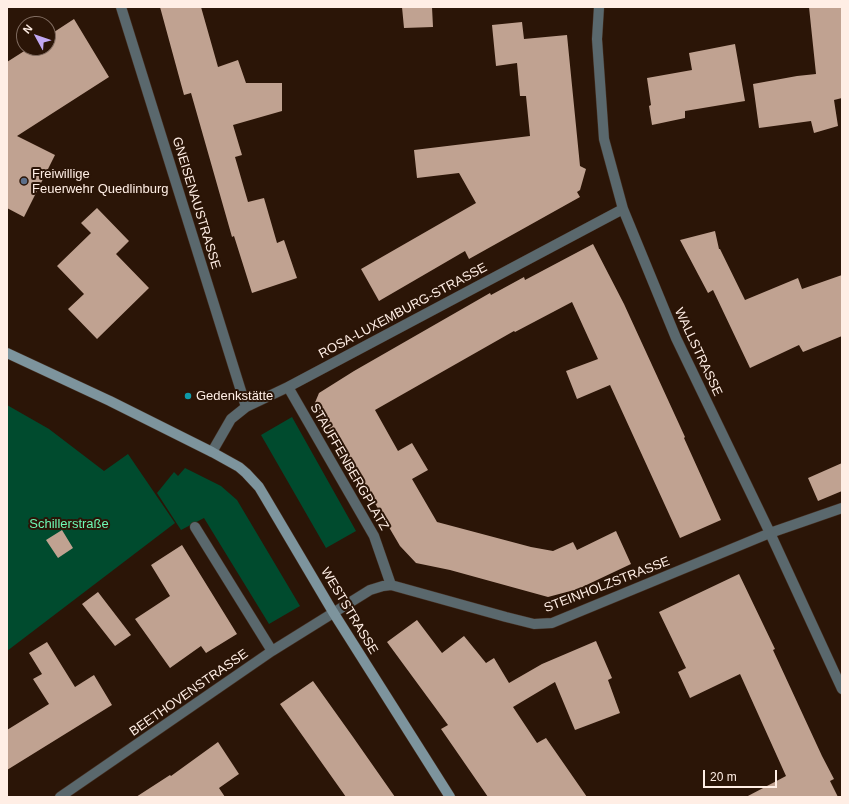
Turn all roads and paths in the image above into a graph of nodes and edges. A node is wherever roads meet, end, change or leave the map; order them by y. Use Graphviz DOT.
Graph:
graph roads {
  1 [pos="121,7"];
  2 [pos="599,7"];
  3 [pos="623,209"];
  4 [pos="7,353"];
  5 [pos="288,387"];
  6 [pos="246,407"];
  7 [pos="212,452"];
  8 [pos="842,508"];
  9 [pos="195,527"];
  10 [pos="770,533"];
  11 [pos="391,585"];
  12 [pos="333,612"];
  13 [pos="272,651"];
  14 [pos="842,689"];
  15 [pos="60,797"];
  16 [pos="450,797"];
  1 -- 6 [label="street, GNEISENAUSTRASSE"];
  2 -- 3 [label="street, WALLSTRASSE"];
  3 -- 5 [label="street, ROSA-LUXEMBURG-STRASSE"];
  3 -- 10 [label="street, WALLSTRASSE"];
  4 -- 7 [label="main road"];
  5 -- 6 [label="street, ROSA-LUXEMBURG-STRASSE"];
  5 -- 11 [label="street, STAUFFENBERGPLATZ"];
  6 -- 7 [label="street, ROSA-LUXEMBURG-STRASSE"];
  7 -- 12 [label="main road, WESTSTRASSE"];
  8 -- 10 [label="street, STEINHOLZSTRASSE"];
  9 -- 13 [label="street"];
  10 -- 11 [label="street, STEINHOLZSTRASSE"];
  10 -- 14 [label="street, WALLSTRASSE"];
  11 -- 12 [label="street, STEINHOLZSTRASSE"];
  12 -- 13 [label="street, BEETHOVENSTRASSE"];
  12 -- 16 [label="main road, WESTSTRASSE"];
  13 -- 15 [label="street, BEETHOVENSTRASSE"];
}
